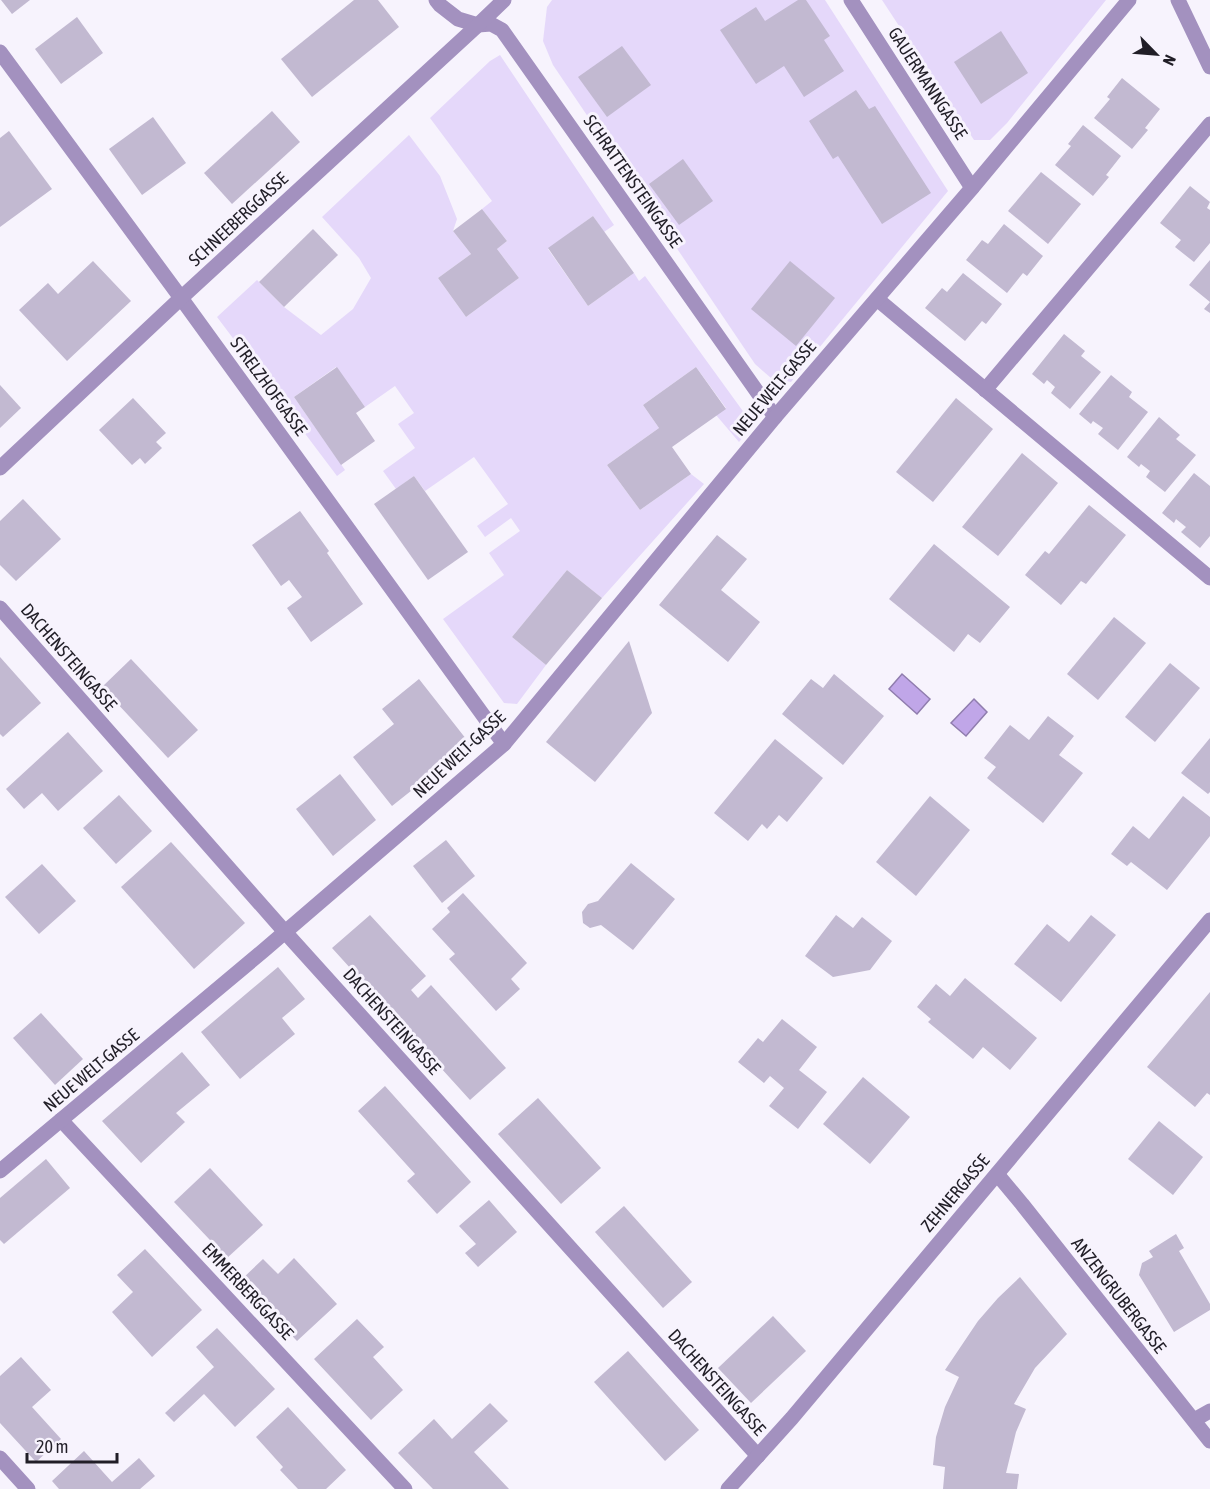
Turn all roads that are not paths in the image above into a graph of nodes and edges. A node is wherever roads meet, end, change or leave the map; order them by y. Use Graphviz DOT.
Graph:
graph roads {
  1 [pos="436,0"];
  2 [pos="504,0"];
  3 [pos="850,0"];
  4 [pos="1129,0"];
  5 [pos="1178,0"];
  6 [pos="478,25"];
  7 [pos="0,52"];
  8 [pos="1210,67"];
  9 [pos="1210,124"];
  10 [pos="972,188"];
  11 [pos="181,298"];
  12 [pos="877,298"];
  13 [pos="985,390"];
  14 [pos="775,417"];
  15 [pos="0,468"];
  16 [pos="1210,578"];
  17 [pos="0,608"];
  18 [pos="504,744"];
  19 [pos="1210,920"];
  20 [pos="285,932"];
  21 [pos="61,1120"];
  22 [pos="0,1171"];
  23 [pos="997,1174"];
  24 [pos="1210,1411"];
  25 [pos="1194,1420"];
  26 [pos="1210,1441"];
  27 [pos="758,1456"];
  28 [pos="0,1458"];
  29 [pos="28,1489"];
  30 [pos="405,1489"];
  31 [pos="729,1489"];
  1 -- 6 [label="street, SCHRATTENSTEINGASSE"];
  2 -- 6 [label="street, SCHNEEBERGGASSE"];
  3 -- 10 [label="street, GAUERMANNGASSE"];
  4 -- 10 [label="street, NEUE WELT-GASSE"];
  5 -- 8 [label="street"];
  6 -- 11 [label="street, SCHNEEBERGGASSE"];
  6 -- 14 [label="street, SCHRATTENSTEINGASSE"];
  7 -- 11 [label="street, STRELZHOFGASSE"];
  9 -- 13 [label="street"];
  10 -- 12 [label="street, NEUE WELT-GASSE"];
  11 -- 15 [label="street, SCHNEEBERGGASSE"];
  11 -- 18 [label="street, STRELZHOFGASSE"];
  12 -- 13 [label="street"];
  12 -- 14 [label="street, NEUE WELT-GASSE"];
  13 -- 16 [label="street"];
  14 -- 18 [label="street, NEUE WELT-GASSE"];
  17 -- 20 [label="street, DACHENSTEINGASSE"];
  18 -- 20 [label="street, NEUE WELT-GASSE"];
  19 -- 23 [label="street, ZEHNERGASSE"];
  20 -- 21 [label="street, NEUE WELT-GASSE"];
  20 -- 27 [label="street, DACHENSTEINGASSE"];
  21 -- 22 [label="street, NEUE WELT-GASSE"];
  21 -- 30 [label="street, EMMERBERGGASSE"];
  23 -- 25 [label="street, ANZENGRUBERGASSE"];
  23 -- 27 [label="street, ZEHNERGASSE"];
  24 -- 25 [label="street"];
  25 -- 26 [label="street, ANZENGRUBERGASSE"];
  27 -- 31 [label="street, ZEHNERGASSE"];
  28 -- 29 [label="street"];
}
